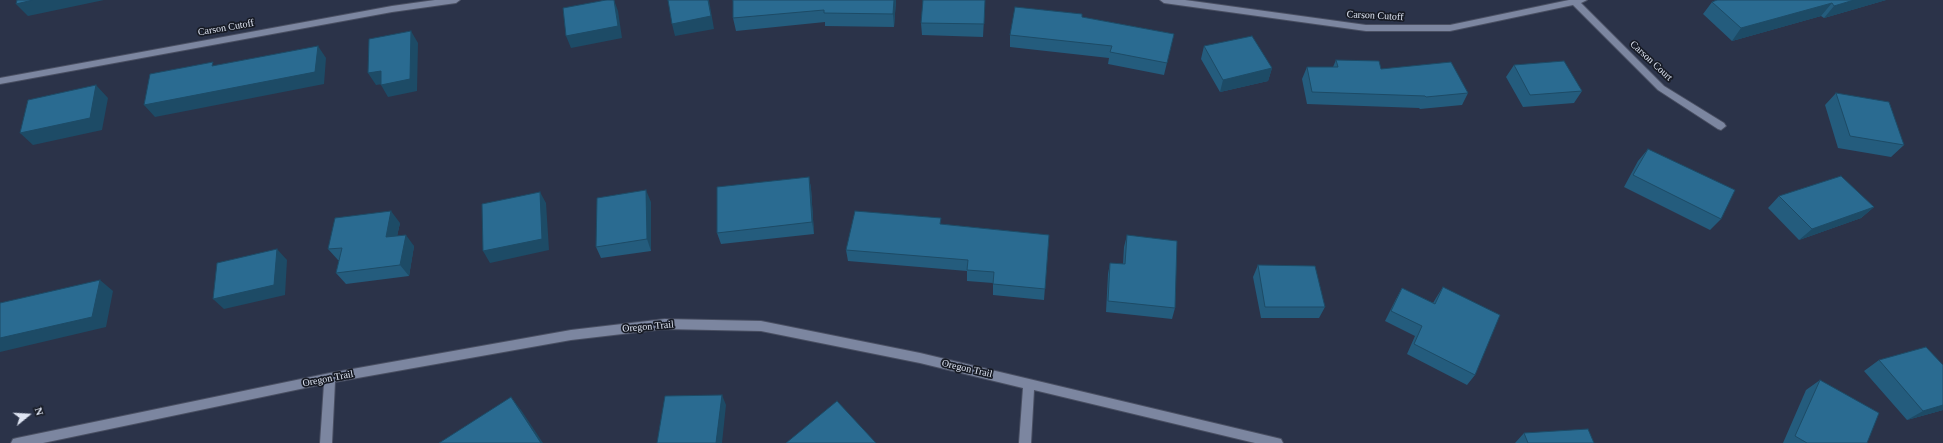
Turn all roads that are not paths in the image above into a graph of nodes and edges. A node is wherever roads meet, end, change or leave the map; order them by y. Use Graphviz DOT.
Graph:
graph roads {
  1 [pos="395,0"];
  2 [pos="456,0"];
  3 [pos="1164,0"];
  4 [pos="1579,1"];
  5 [pos="392,10"];
  6 [pos="0,81"];
  7 [pos="1721,126"];
  8 [pos="330,378"];
  9 [pos="1029,383"];
  10 [pos="17,443"];
  11 [pos="326,443"];
  12 [pos="1025,443"];
  13 [pos="1277,443"];
  1 -- 5 [label="street"];
  2 -- 5 [label="street, Carson Cutoff"];
  3 -- 4 [label="street, Carson Cutoff"];
  4 -- 7 [label="street, Carson Court"];
  5 -- 6 [label="street, Carson Cutoff"];
  8 -- 9 [label="street, Oregon Trail"];
  8 -- 10 [label="street, Oregon Trail"];
  8 -- 11 [label="street"];
  9 -- 12 [label="street"];
  9 -- 13 [label="street, Oregon Trail"];
}
